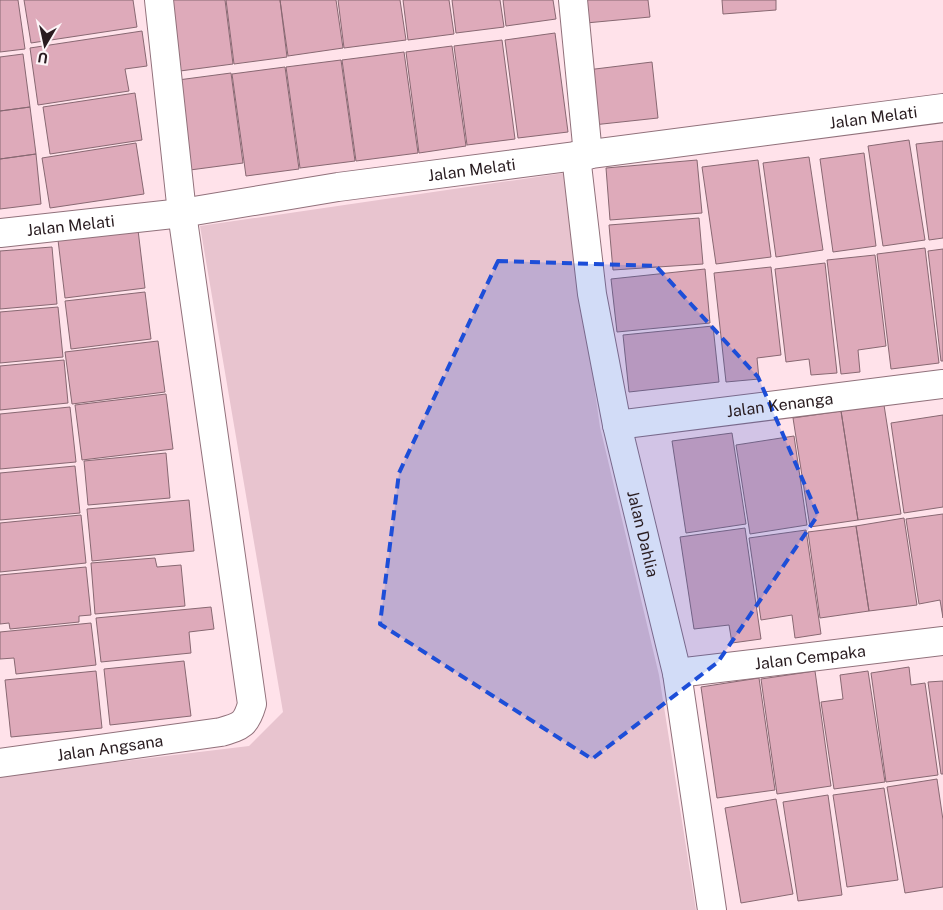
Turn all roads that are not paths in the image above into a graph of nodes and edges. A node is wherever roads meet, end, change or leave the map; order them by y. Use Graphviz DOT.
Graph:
graph roads {
  1 [pos="159,0"];
  2 [pos="573,0"];
  3 [pos="943,108"];
  4 [pos="582,156"];
  5 [pos="182,213"];
  6 [pos="0,233"];
  7 [pos="943,384"];
  8 [pos="616,425"];
  9 [pos="943,641"];
  10 [pos="677,673"];
  11 [pos="0,763"];
  12 [pos="712,910"];
  1 -- 5 [label="street, Jalan Angsana"];
  2 -- 4 [label="street, Jalan Dahlia"];
  3 -- 4 [label="street, Jalan Melati"];
  4 -- 5 [label="street, Jalan Melati"];
  4 -- 8 [label="street, Jalan Dahlia"];
  5 -- 6 [label="street, Jalan Melati"];
  5 -- 11 [label="street, Jalan Angsana"];
  7 -- 8 [label="street, Jalan Kenanga"];
  8 -- 10 [label="street, Jalan Dahlia"];
  9 -- 10 [label="street, Jalan Cempaka"];
  10 -- 12 [label="street, Jalan Dahlia"];
}
